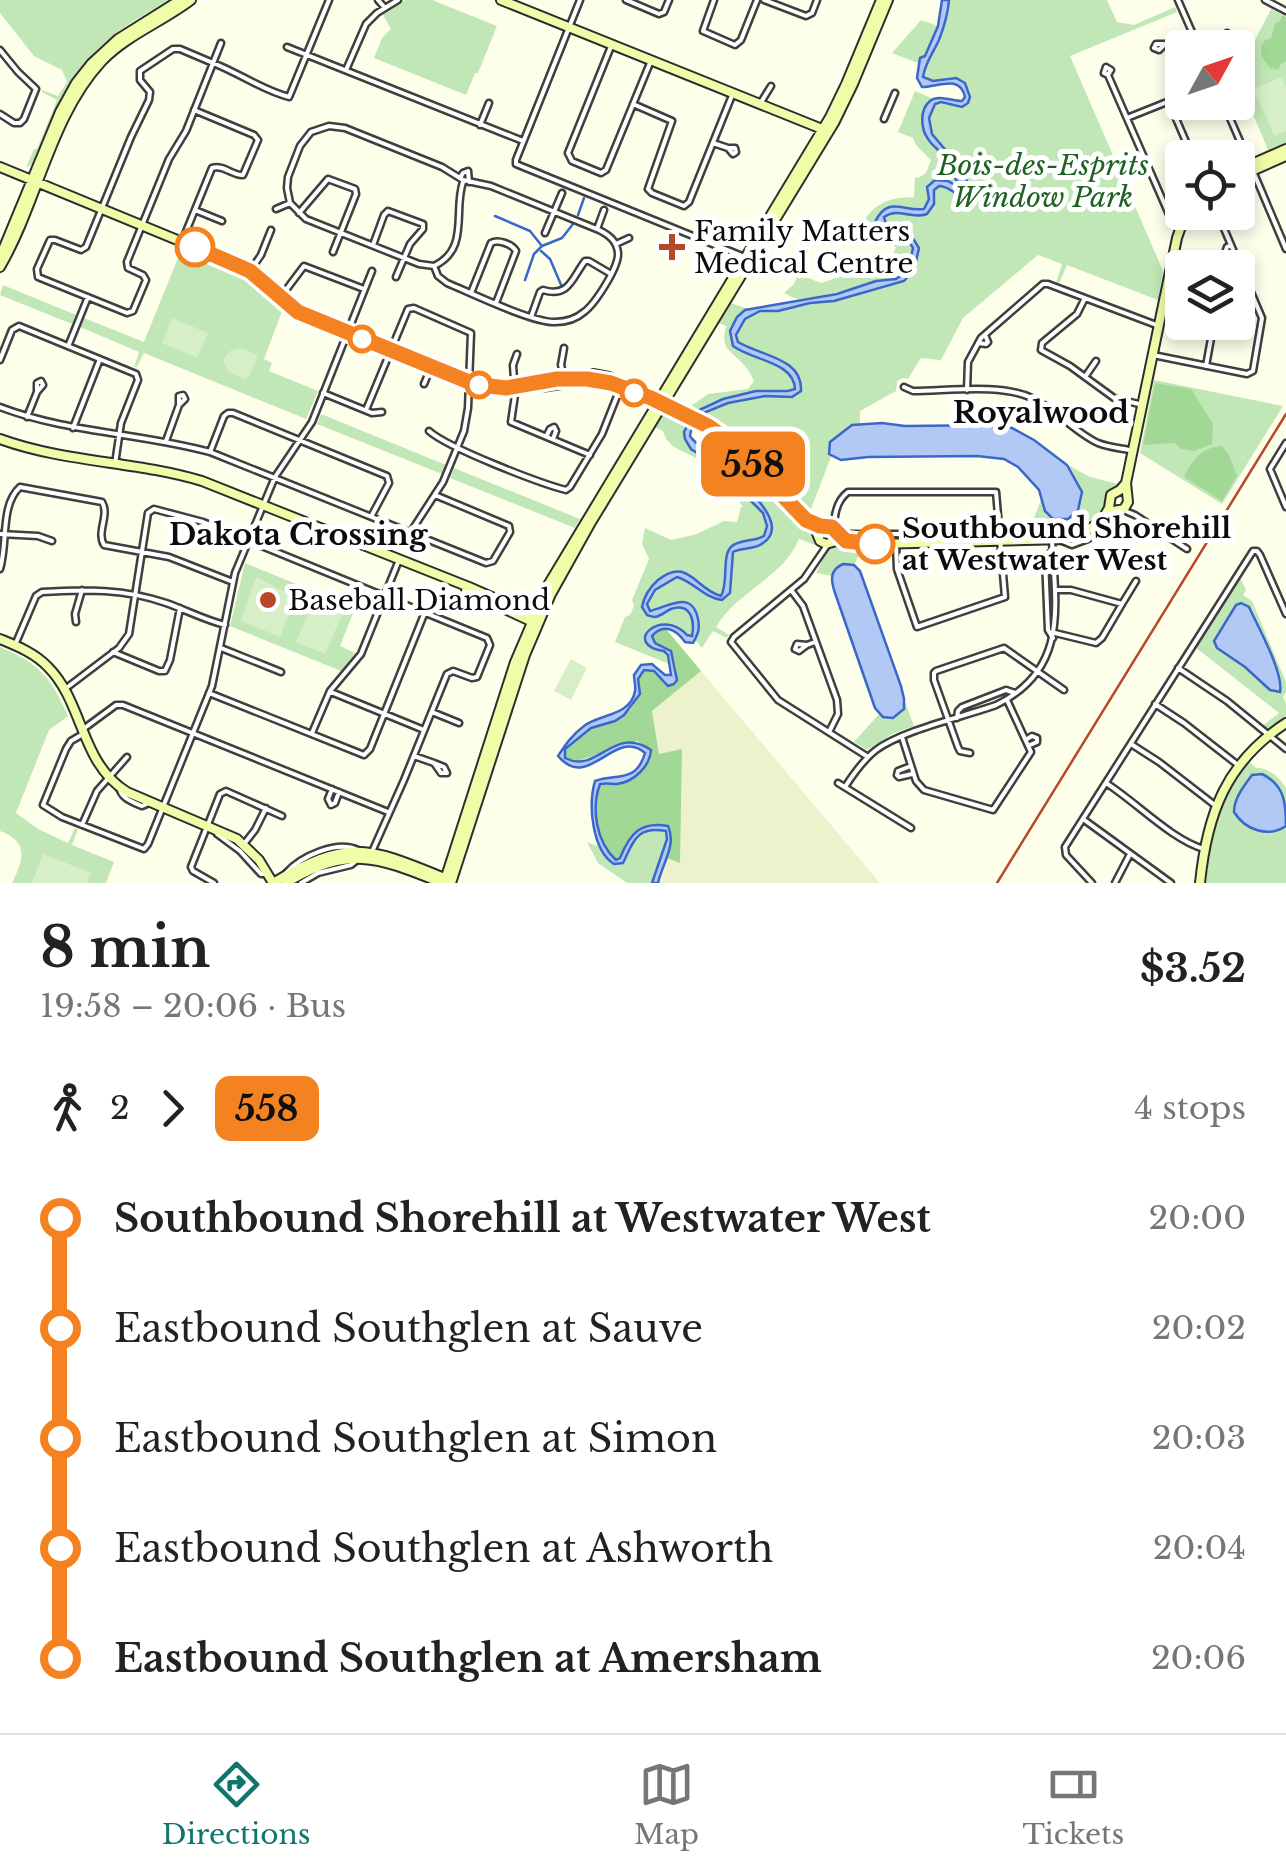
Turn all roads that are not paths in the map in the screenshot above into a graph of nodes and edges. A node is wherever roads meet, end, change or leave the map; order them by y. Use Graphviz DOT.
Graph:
graph roads {
  1 [pos="180,0"];
  2 [pos="190,0"];
  3 [pos="328,0"];
  4 [pos="378,0"];
  5 [pos="398,0"];
  6 [pos="502,0"];
  7 [pos="580,0"];
  8 [pos="626,0"];
  9 [pos="669,0"];
  10 [pos="714,0"];
  11 [pos="760,0"];
  12 [pos="817,0"];
  13 [pos="884,0"];
  14 [pos="1178,0"];
  15 [pos="1265,0"];
  16 [pos="1282,0"];
  17 [pos="1278,7"];
  18 [pos="386,8"];
  19 [pos="1286,11"];
  20 [pos="569,27"];
  21 [pos="1191,30"];
  22 [pos="221,44"];
  23 [pos="612,44"];
  24 [pos="287,47"];
  25 [pos="0,50"];
  26 [pos="307,55"];
  27 [pos="651,60"];
  28 [pos="213,63"];
  29 [pos="346,70"];
  30 [pos="1108,75"];
  31 [pos="770,86"];
  32 [pos="894,92"];
  33 [pos="733,93"];
  34 [pos="489,103"];
  35 [pos="633,104"];
  36 [pos="760,104"];
  37 [pos="194,110"];
  38 [pos="0,114"];
  39 [pos="884,118"];
  40 [pos="1127,118"];
  41 [pos="480,125"];
  42 [pos="826,130"];
  43 [pos="1186,140"];
  44 [pos="523,142"];
  45 [pos="713,143"];
  46 [pos="728,148"];
  47 [pos="1284,157"];
  48 [pos="44,162"];
  49 [pos="0,166"];
  50 [pos="1255,167"];
  51 [pos="1255,167"];
  52 [pos="14,172"];
  53 [pos="1255,175"];
  54 [pos="464,180"];
  55 [pos="36,181"];
  56 [pos="61,192"];
  57 [pos="562,193"];
  58 [pos="290,203"];
  59 [pos="1165,205"];
  60 [pos="102,209"];
  61 [pos="276,209"];
  62 [pos="194,210"];
  63 [pos="604,210"];
  64 [pos="554,212"];
  65 [pos="298,213"];
  66 [pos="222,220"];
  67 [pos="142,226"];
  68 [pos="597,229"];
  69 [pos="271,230"];
  70 [pos="1225,230"];
  71 [pos="341,233"];
  72 [pos="546,233"];
  73 [pos="629,238"];
  74 [pos="182,241"];
  75 [pos="616,244"];
  76 [pos="373,245"];
  77 [pos="1286,249"];
  78 [pos="333,252"];
  79 [pos="0,257"];
  80 [pos="404,258"];
  81 [pos="748,259"];
  82 [pos="434,266"];
  83 [pos="0,267"];
  84 [pos="250,271"];
  85 [pos="372,271"];
  86 [pos="611,274"];
  87 [pos="396,277"];
  88 [pos="365,289"];
  89 [pos="471,293"];
  90 [pos="88,297"];
  91 [pos="280,298"];
  92 [pos="1085,298"];
  93 [pos="1165,298"];
  94 [pos="496,302"];
  95 [pos="531,317"];
  96 [pos="570,320"];
  97 [pos="1159,326"];
  98 [pos="573,329"];
  99 [pos="347,333"];
  100 [pos="1211,340"];
  101 [pos="68,346"];
  102 [pos="564,348"];
  103 [pos="390,350"];
  104 [pos="517,354"];
  105 [pos="1153,355"];
  106 [pos="100,359"];
  107 [pos="0,360"];
  108 [pos="1096,361"];
  109 [pos="431,366"];
  110 [pos="1206,366"];
  111 [pos="1085,377"];
  112 [pos="561,378"];
  113 [pos="598,380"];
  114 [pos="470,382"];
  115 [pos="536,383"];
  116 [pos="424,384"];
  117 [pos="622,385"];
  118 [pos="670,386"];
  119 [pos="514,387"];
  120 [pos="904,387"];
  121 [pos="967,390"];
  122 [pos="37,392"];
  123 [pos="641,392"];
  124 [pos="323,393"];
  125 [pos="661,402"];
  126 [pos="179,405"];
  127 [pos="1143,405"];
  128 [pos="0,406"];
  129 [pos="366,410"];
  130 [pos="684,411"];
  131 [pos="382,412"];
  132 [pos="27,417"];
  133 [pos="644,424"];
  134 [pos="73,428"];
  135 [pos="430,431"];
  136 [pos="119,434"];
  137 [pos="0,439"];
  138 [pos="300,440"];
  139 [pos="166,441"];
  140 [pos="1286,443"];
  141 [pos="458,447"];
  142 [pos="1134,451"];
  143 [pos="210,452"];
  144 [pos="590,455"];
  145 [pos="115,464"];
  146 [pos="275,477"];
  147 [pos="435,495"];
  148 [pos="1120,503"];
  149 [pos="263,505"];
  150 [pos="1286,507"];
  151 [pos="371,516"];
  152 [pos="411,533"];
  153 [pos="2,534"];
  154 [pos="827,535"];
  155 [pos="248,540"];
  156 [pos="846,541"];
  157 [pos="52,542"];
  158 [pos="996,542"];
  159 [pos="948,543"];
  160 [pos="896,544"];
  161 [pos="1055,544"];
  162 [pos="1187,549"];
  163 [pos="142,551"];
  164 [pos="399,560"];
  165 [pos="950,563"];
  166 [pos="0,569"];
  167 [pos="1136,581"];
  168 [pos="233,582"];
  169 [pos="82,590"];
  170 [pos="791,590"];
  171 [pos="1055,590"];
  172 [pos="136,595"];
  173 [pos="384,596"];
  174 [pos="542,598"];
  175 [pos="1122,604"];
  176 [pos="180,608"];
  177 [pos="515,611"];
  178 [pos="425,612"];
  179 [pos="1286,614"];
  180 [pos="536,620"];
  181 [pos="76,622"];
  182 [pos="225,625"];
  183 [pos="1054,635"];
  184 [pos="0,639"];
  185 [pos="815,642"];
  186 [pos="522,644"];
  187 [pos="15,645"];
  188 [pos="807,645"];
  189 [pos="220,648"];
  190 [pos="113,652"];
  191 [pos="1178,668"];
  192 [pos="1038,671"];
  193 [pos="281,672"];
  194 [pos="64,689"];
  195 [pos="1064,690"];
  196 [pos="330,692"];
  197 [pos="209,693"];
  198 [pos="1015,693"];
  199 [pos="1007,700"];
  200 [pos="1156,704"];
  201 [pos="432,712"];
  202 [pos="384,714"];
  203 [pos="958,718"];
  204 [pos="949,721"];
  205 [pos="459,723"];
  206 [pos="1286,723"];
  207 [pos="424,730"];
  208 [pos="82,732"];
  209 [pos="829,732"];
  210 [pos="193,733"];
  211 [pos="311,734"];
  212 [pos="1268,735"];
  213 [pos="902,737"];
  214 [pos="1131,744"];
  215 [pos="1286,749"];
  216 [pos="970,752"];
  217 [pos="414,756"];
  218 [pos="868,756"];
  219 [pos="126,757"];
  220 [pos="434,763"];
  221 [pos="911,766"];
  222 [pos="1238,766"];
  223 [pos="913,774"];
  224 [pos="109,778"];
  225 [pos="1106,782"];
  226 [pos="838,783"];
  227 [pos="845,787"];
  228 [pos="332,789"];
  229 [pos="340,792"];
  230 [pos="1216,806"];
  231 [pos="163,807"];
  232 [pos="266,808"];
  233 [pos="388,812"];
  234 [pos="282,816"];
  235 [pos="1083,820"];
  236 [pos="82,826"];
  237 [pos="212,827"];
  238 [pos="912,828"];
  239 [pos="244,844"];
  240 [pos="1204,849"];
  241 [pos="359,854"];
  242 [pos="1130,854"];
  243 [pos="370,855"];
  244 [pos="450,862"];
  245 [pos="268,874"];
  246 [pos="428,877"];
  247 [pos="286,881"];
  248 [pos="447,882"];
  249 [pos="214,883"];
  250 [pos="273,883"];
  251 [pos="302,883"];
  252 [pos="1092,883"];
  253 [pos="1115,883"];
  254 [pos="1171,883"];
  255 [pos="1202,883"];
  1 -- 48 [label="main road"];
  2 -- 48 [label="main road"];
  3 -- 26 [label="street"];
  4 -- 18 [label="street"];
  5 -- 18 [label="street"];
  6 -- 20 [label="main road"];
  7 -- 20 [label="street"];
  8 -- 9 [label="street"];
  10 -- 11 [label="street"];
  11 -- 12 [label="street"];
  13 -- 42 [label="main road"];
  14 -- 21 [label="street"];
  15 -- 17 [label="street"];
  16 -- 17 [label="street"];
  17 -- 19 [label="street"];
  18 -- 29 [label="street"];
  20 -- 23 [label="main road"];
  20 -- 44 [label="street"];
  22 -- 28 [label="street"];
  23 -- 27 [label="main road"];
  23 -- 35 [label="street"];
  24 -- 26 [label="street"];
  25 -- 38 [label="street"];
  26 -- 28 [label="street"];
  26 -- 29 [label="street"];
  27 -- 33 [label="main road"];
  27 -- 35 [label="street"];
  28 -- 37 [label="street"];
  28 -- 60 [label="street"];
  29 -- 41 [label="street"];
  30 -- 40 [label="street"];
  31 -- 36 [label="street"];
  32 -- 39 [label="street"];
  33 -- 36 [label="main road"];
  33 -- 45 [label="street"];
  34 -- 41 [label="street"];
  35 -- 45 [label="street"];
  36 -- 42 [label="main road"];
  37 -- 62 [label="street"];
  37 -- 67 [label="street"];
  40 -- 43 [label="street"];
  40 -- 59 [label="street"];
  41 -- 44 [label="street"];
  42 -- 81 [label="main road"];
  44 -- 81 [label="street"];
  45 -- 46 [label="street"];
  47 -- 50 [label="main road"];
  47 -- 51 [label="main road"];
  48 -- 52 [label="main road"];
  48 -- 55 [label="main road"];
  48 -- 56 [label="main road"];
  49 -- 52 [label="main road"];
  52 -- 55 [label="main road"];
  53 -- 77 [label="street"];
  54 -- 58 [label="street"];
  54 -- 64 [label="street"];
  54 -- 82 [label="street"];
  55 -- 56 [label="main road"];
  55 -- 79 [label="main road"];
  55 -- 83 [label="main road"];
  56 -- 60 [label="main road"];
  57 -- 64 [label="street"];
  58 -- 61 [label="street"];
  58 -- 65 [label="street"];
  60 -- 67 [label="main road"];
  60 -- 90 [label="street"];
  62 -- 66 [label="street"];
  62 -- 74 [label="street"];
  63 -- 68 [label="street"];
  64 -- 68 [label="street"];
  64 -- 72 [label="street"];
  65 -- 71 [label="street"];
  65 -- 71 [label="street"];
  67 -- 74 [label="main road"];
  67 -- 90 [label="street"];
  68 -- 75 [label="street"];
  69 -- 84 [label="street"];
  70 -- 110 [label="street"];
  71 -- 76 [label="street"];
  71 -- 78 [label="street"];
  73 -- 75 [label="street"];
  74 -- 84 [label="main road"];
  75 -- 86 [label="street"];
  76 -- 80 [label="street"];
  76 -- 80 [label="street"];
  80 -- 82 [label="street"];
  80 -- 87 [label="street"];
  81 -- 118 [label="main road"];
  82 -- 89 [label="street"];
  84 -- 91 [label="main road"];
  85 -- 88 [label="street"];
  86 -- 95 [label="street"];
  86 -- 96 [label="street"];
  88 -- 91 [label="street"];
  88 -- 99 [label="street"];
  89 -- 94 [label="street"];
  89 -- 94 [label="street"];
  90 -- 101 [label="street"];
  91 -- 99 [label="main road"];
  92 -- 97 [label="street"];
  92 -- 111 [label="street"];
  92 -- 121 [label="street"];
  93 -- 97 [label="main road"];
  94 -- 95 [label="street"];
  95 -- 96 [label="street"];
  96 -- 98 [label="street"];
  97 -- 105 [label="main road"];
  99 -- 103 [label="main road"];
  99 -- 124 [label="street"];
  100 -- 110 [label="street"];
  101 -- 106 [label="street"];
  101 -- 107 [label="street"];
  102 -- 112 [label="street"];
  103 -- 109 [label="main road"];
  103 -- 114 [label="street"];
  103 -- 129 [label="street"];
  104 -- 119 [label="street"];
  105 -- 110 [label="street"];
  105 -- 127 [label="main road"];
  106 -- 134 [label="street"];
  106 -- 136 [label="street"];
  108 -- 111 [label="street"];
  109 -- 114 [label="main road"];
  109 -- 116 [label="street"];
  111 -- 127 [label="street"];
  112 -- 113 [label="main road"];
  112 -- 115 [label="main road"];
  112 -- 117 [label="main road"];
  113 -- 115 [label="street"];
  113 -- 117 [label="main road"];
  114 -- 119 [label="main road"];
  114 -- 141 [label="street"];
  115 -- 119 [label="main road"];
  117 -- 123 [label="main road"];
  117 -- 144 [label="street"];
  118 -- 123 [label="main road"];
  118 -- 125 [label="main road"];
  118 -- 130 [label="main road"];
  119 -- 144 [label="street"];
  120 -- 121 [label="street"];
  121 -- 142 [label="street"];
  122 -- 132 [label="street"];
  123 -- 125 [label="main road"];
  123 -- 133 [label="main road"];
  124 -- 129 [label="street"];
  124 -- 138 [label="street"];
  125 -- 130 [label="main road"];
  125 -- 133 [label="main road"];
  125 -- 180 [label="main road"];
  126 -- 139 [label="street"];
  127 -- 142 [label="main road"];
  128 -- 132 [label="street"];
  129 -- 131 [label="street"];
  130 -- 154 [label="main road"];
  132 -- 134 [label="street"];
  133 -- 174 [label="main road"];
  134 -- 136 [label="street"];
  135 -- 141 [label="street"];
  136 -- 139 [label="street"];
  136 -- 145 [label="street"];
  137 -- 145 [label="main road"];
  138 -- 143 [label="street"];
  138 -- 146 [label="street"];
  138 -- 151 [label="street"];
  139 -- 143 [label="street"];
  140 -- 150 [label="street"];
  141 -- 144 [label="street"];
  141 -- 147 [label="street"];
  142 -- 148 [label="main road"];
  143 -- 146 [label="street"];
  145 -- 149 [label="main road"];
  146 -- 149 [label="street"];
  146 -- 151 [label="street"];
  147 -- 152 [label="street"];
  147 -- 152 [label="street"];
  148 -- 161 [label="main road"];
  148 -- 162 [label="street"];
  149 -- 155 [label="street"];
  149 -- 164 [label="main road"];
  151 -- 152 [label="street"];
  153 -- 157 [label="street"];
  153 -- 163 [label="street"];
  153 -- 166 [label="street"];
  154 -- 156 [label="main road"];
  154 -- 158 [label="street"];
  154 -- 170 [label="street"];
  155 -- 163 [label="street"];
  155 -- 168 [label="street"];
  155 -- 173 [label="street"];
  156 -- 158 [label="street"];
  156 -- 160 [label="main road"];
  158 -- 159 [label="main road"];
  158 -- 160 [label="street"];
  158 -- 161 [label="main road"];
  159 -- 160 [label="main road"];
  159 -- 165 [label="street"];
  161 -- 171 [label="street"];
  161 -- 183 [label="street"];
  163 -- 168 [label="street"];
  163 -- 172 [label="street"];
  164 -- 173 [label="street"];
  164 -- 177 [label="main road"];
  167 -- 175 [label="street"];
  168 -- 182 [label="street"];
  169 -- 172 [label="street"];
  169 -- 181 [label="street"];
  169 -- 187 [label="street"];
  170 -- 185 [label="street"];
  170 -- 209 [label="street"];
  171 -- 175 [label="street"];
  171 -- 183 [label="street"];
  172 -- 176 [label="street"];
  172 -- 190 [label="street"];
  173 -- 178 [label="street"];
  173 -- 196 [label="street"];
  174 -- 177 [label="main road"];
  174 -- 180 [label="main road"];
  175 -- 183 [label="street"];
  176 -- 182 [label="street"];
  176 -- 190 [label="street"];
  177 -- 180 [label="main road"];
  177 -- 186 [label="main road"];
  178 -- 201 [label="street"];
  178 -- 202 [label="street"];
  179 -- 191 [label="street"];
  180 -- 186 [label="main road"];
  180 -- 248 [label="main road"];
  182 -- 189 [label="street"];
  183 -- 192 [label="street"];
  184 -- 187 [label="main road"];
  185 -- 188 [label="street"];
  185 -- 209 [label="street"];
  186 -- 244 [label="main road"];
  187 -- 194 [label="main road"];
  189 -- 193 [label="street"];
  189 -- 197 [label="street"];
  190 -- 194 [label="street"];
  191 -- 200 [label="street"];
  191 -- 212 [label="street"];
  192 -- 195 [label="street"];
  192 -- 198 [label="street"];
  192 -- 204 [label="street"];
  194 -- 208 [label="main road"];
  196 -- 202 [label="street"];
  196 -- 211 [label="street"];
  197 -- 210 [label="street"];
  197 -- 211 [label="street"];
  198 -- 199 [label="street"];
  198 -- 203 [label="street"];
  199 -- 203 [label="street"];
  199 -- 223 [label="street"];
  200 -- 214 [label="street"];
  200 -- 222 [label="street"];
  201 -- 205 [label="street"];
  201 -- 207 [label="street"];
  202 -- 207 [label="street"];
  202 -- 211 [label="street"];
  203 -- 204 [label="street"];
  204 -- 213 [label="street"];
  204 -- 216 [label="street"];
  206 -- 212 [label="main road"];
  207 -- 217 [label="street"];
  208 -- 210 [label="street"];
  208 -- 224 [label="main road"];
  208 -- 236 [label="street"];
  209 -- 218 [label="street"];
  210 -- 228 [label="street"];
  210 -- 231 [label="street"];
  212 -- 215 [label="street"];
  212 -- 222 [label="main road"];
  213 -- 218 [label="street"];
  213 -- 221 [label="street"];
  214 -- 225 [label="street"];
  214 -- 230 [label="street"];
  217 -- 220 [label="street"];
  217 -- 233 [label="street"];
  218 -- 227 [label="street"];
  219 -- 224 [label="street"];
  221 -- 223 [label="street"];
  221 -- 223 [label="street"];
  222 -- 230 [label="main road"];
  224 -- 231 [label="main road"];
  224 -- 236 [label="street"];
  225 -- 235 [label="street"];
  225 -- 240 [label="street"];
  226 -- 227 [label="street"];
  227 -- 238 [label="street"];
  228 -- 229 [label="street"];
  228 -- 229 [label="street"];
  229 -- 233 [label="street"];
  230 -- 240 [label="main road"];
  231 -- 236 [label="street"];
  231 -- 237 [label="main road"];
  232 -- 234 [label="street"];
  232 -- 237 [label="street"];
  232 -- 239 [label="street"];
  233 -- 243 [label="street"];
  235 -- 242 [label="street"];
  235 -- 252 [label="street"];
  237 -- 239 [label="main road"];
  237 -- 245 [label="street"];
  237 -- 249 [label="street"];
  239 -- 245 [label="main road"];
  240 -- 255 [label="main road"];
  241 -- 243 [label="main road"];
  241 -- 247 [label="main road"];
  241 -- 251 [label="street"];
  242 -- 253 [label="street"];
  242 -- 254 [label="street"];
  243 -- 246 [label="main road"];
  244 -- 246 [label="main road"];
  244 -- 248 [label="main road"];
  245 -- 250 [label="main road"];
  246 -- 248 [label="main road"];
  247 -- 250 [label="main road"];
}
